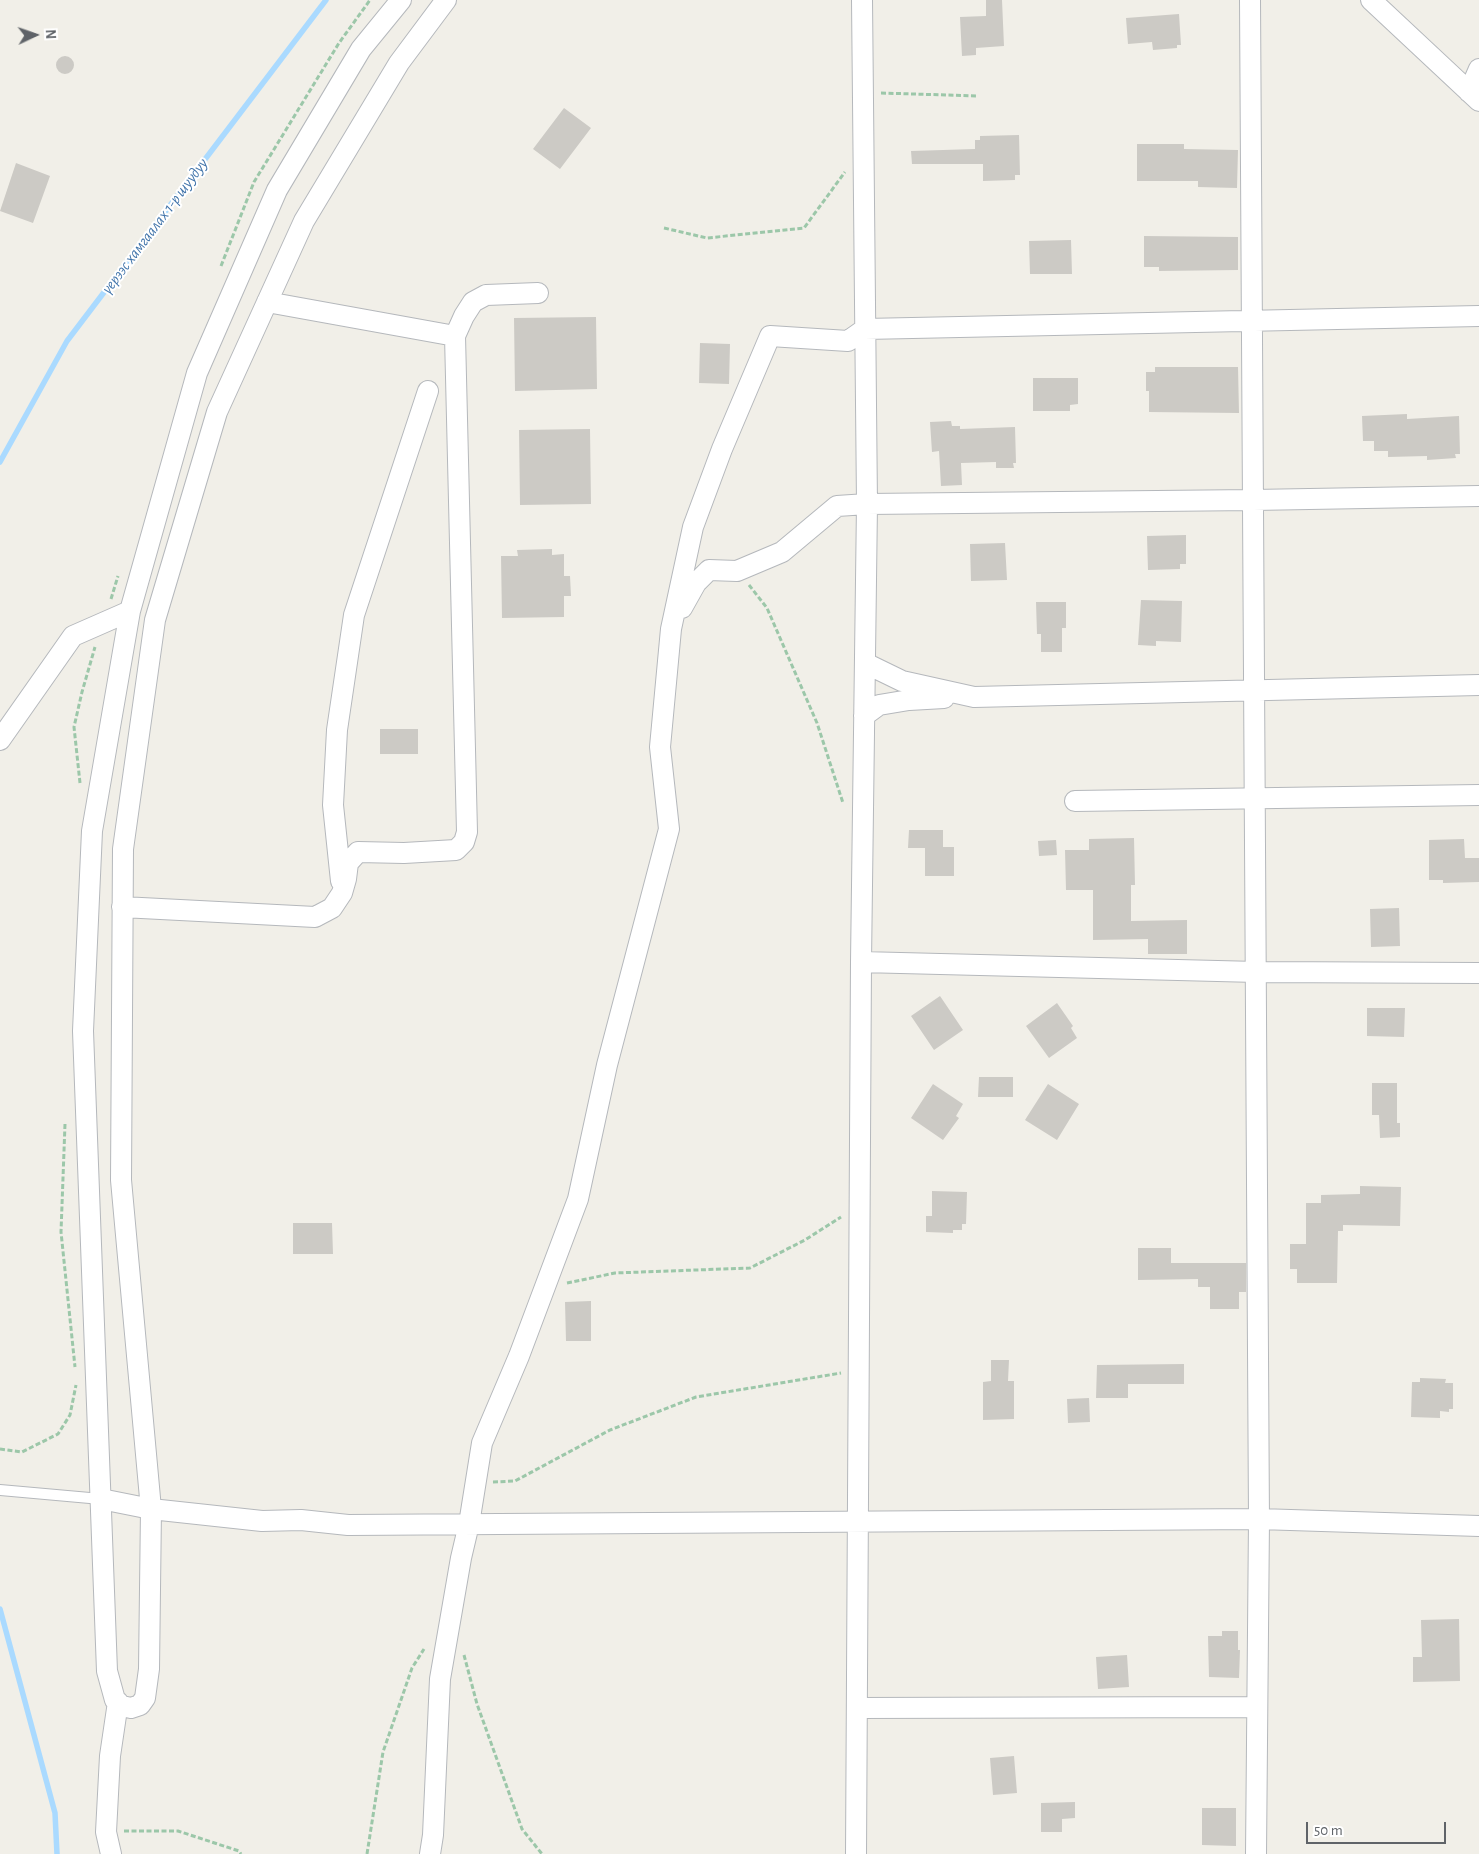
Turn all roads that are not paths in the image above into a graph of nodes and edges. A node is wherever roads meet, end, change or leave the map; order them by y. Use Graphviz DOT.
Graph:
graph roads {
  1 [pos="401,0"];
  2 [pos="446,0"];
  3 [pos="862,0"];
  4 [pos="1250,0"];
  5 [pos="1372,0"];
  6 [pos="1479,69"];
  7 [pos="1474,96"];
  8 [pos="538,292"];
  9 [pos="267,302"];
  10 [pos="1479,316"];
  11 [pos="1253,320"];
  12 [pos="865,330"];
  13 [pos="455,336"];
  14 [pos="428,391"];
  15 [pos="1479,496"];
  16 [pos="1253,500"];
  17 [pos="867,504"];
  18 [pos="130,611"];
  19 [pos="671,629"];
  20 [pos="865,663"];
  21 [pos="1479,685"];
  22 [pos="1254,690"];
  23 [pos="974,697"];
  24 [pos="864,716"];
  25 [pos="0,740"];
  26 [pos="1479,795"];
  27 [pos="1254,798"];
  28 [pos="1075,801"];
  29 [pos="342,893"];
  30 [pos="122,908"];
  31 [pos="861,962"];
  32 [pos="1257,972"];
  33 [pos="1479,973"];
  34 [pos="0,1490"];
  35 [pos="101,1500"];
  36 [pos="151,1509"];
  37 [pos="1260,1520"];
  38 [pos="857,1521"];
  39 [pos="469,1524"];
  40 [pos="1479,1526"];
  41 [pos="118,1702"];
  42 [pos="1258,1707"];
  43 [pos="857,1708"];
  44 [pos="111,1854"];
  45 [pos="430,1854"];
  46 [pos="856,1854"];
  47 [pos="1256,1854"];
  1 -- 18 [label="street"];
  2 -- 9 [label="street"];
  3 -- 12 [label="street"];
  4 -- 11 [label="street"];
  5 -- 7 [label="street"];
  6 -- 7 [label="street"];
  8 -- 13 [label="street"];
  9 -- 13 [label="street"];
  9 -- 30 [label="street"];
  10 -- 11 [label="street"];
  11 -- 12 [label="street"];
  11 -- 16 [label="street"];
  12 -- 17 [label="street"];
  12 -- 19 [label="street"];
  13 -- 29 [label="street"];
  14 -- 29 [label="street"];
  15 -- 16 [label="street"];
  16 -- 17 [label="street"];
  16 -- 22 [label="street"];
  17 -- 19 [label="street"];
  17 -- 20 [label="street"];
  18 -- 25 [label="street"];
  18 -- 35 [label="street"];
  19 -- 39 [label="street"];
  20 -- 23 [label="street"];
  20 -- 24 [label="street"];
  21 -- 22 [label="street"];
  22 -- 23 [label="street"];
  22 -- 27 [label="street"];
  23 -- 24 [label="street"];
  24 -- 31 [label="street"];
  26 -- 27 [label="street"];
  27 -- 28 [label="street"];
  27 -- 32 [label="street"];
  29 -- 30 [label="street"];
  30 -- 36 [label="street"];
  31 -- 32 [label="street"];
  31 -- 38 [label="street"];
  32 -- 33 [label="street"];
  32 -- 37 [label="street"];
  34 -- 35 [label="lane"];
  35 -- 36 [label="street"];
  35 -- 41 [label="street"];
  36 -- 39 [label="street"];
  36 -- 41 [label="street"];
  37 -- 38 [label="street"];
  37 -- 40 [label="street"];
  37 -- 42 [label="street"];
  38 -- 39 [label="street"];
  38 -- 43 [label="street"];
  39 -- 45 [label="street"];
  41 -- 44 [label="street"];
  42 -- 43 [label="street"];
  42 -- 47 [label="street"];
  43 -- 46 [label="street"];
}
